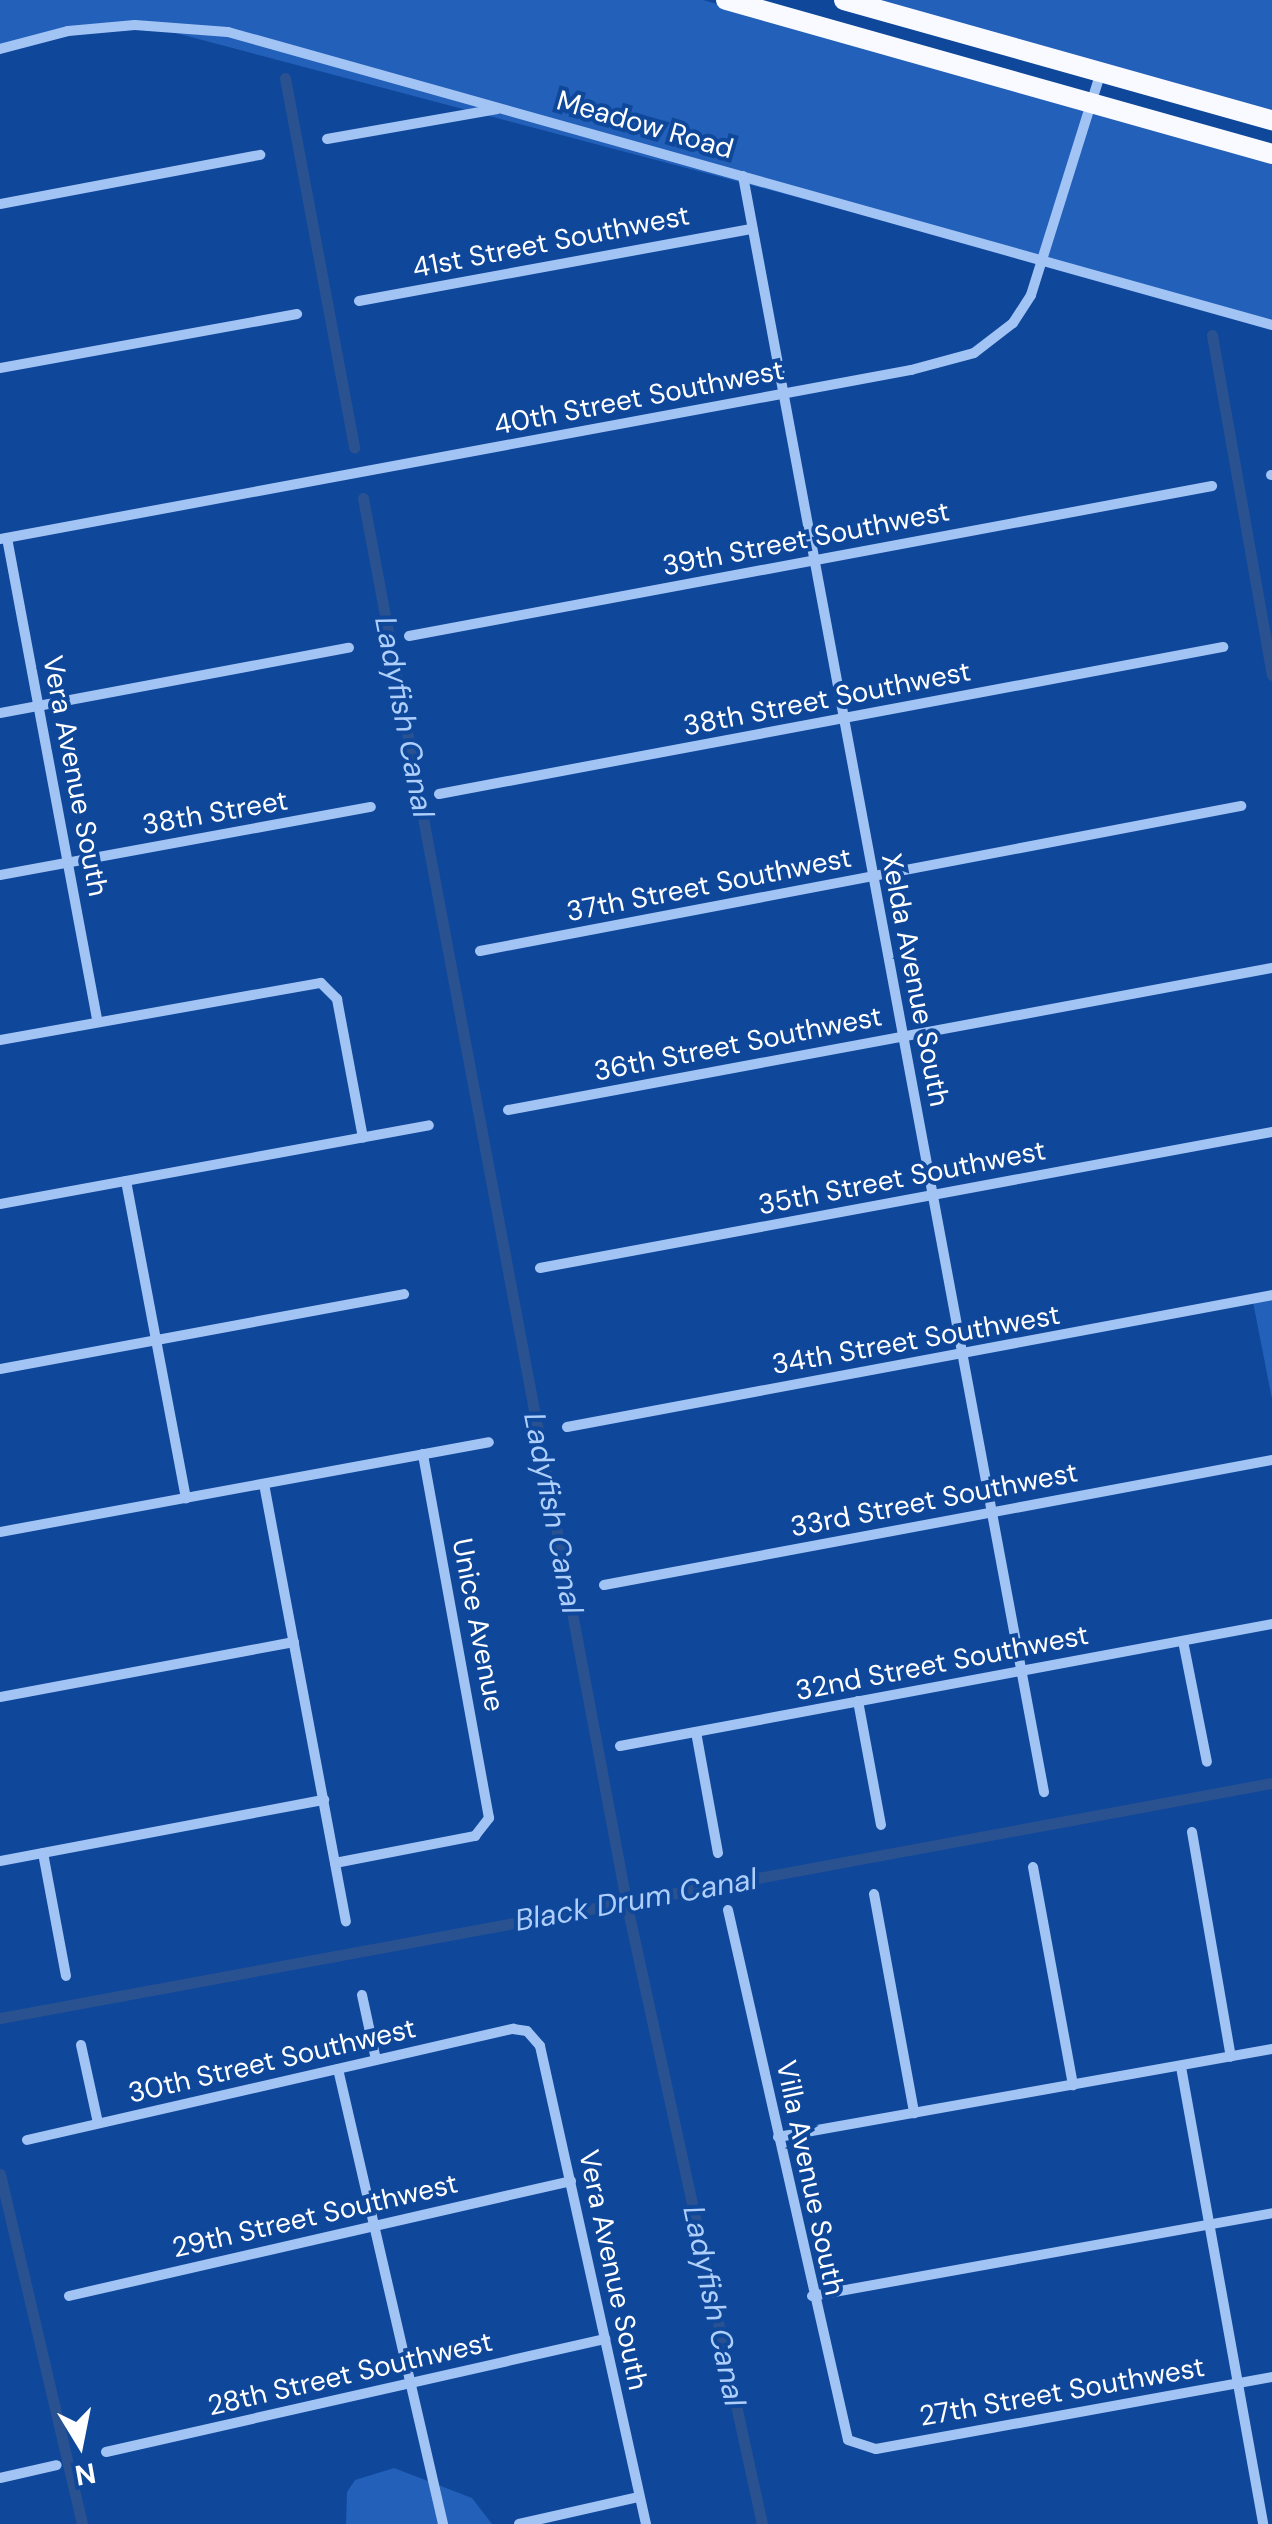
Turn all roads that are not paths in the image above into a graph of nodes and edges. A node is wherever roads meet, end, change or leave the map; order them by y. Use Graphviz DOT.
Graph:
graph roads {
  1 [pos="726,0"];
  2 [pos="844,0"];
  3 [pos="0,49"];
  4 [pos="1101,72"];
  5 [pos="1091,104"];
  6 [pos="503,108"];
  7 [pos="1272,120"];
  8 [pos="326,140"];
  9 [pos="1272,154"];
  10 [pos="260,155"];
  11 [pos="743,176"];
  12 [pos="0,204"];
  13 [pos="752,228"];
  14 [pos="1044,260"];
  15 [pos="360,301"];
  16 [pos="297,314"];
  17 [pos="1272,326"];
  18 [pos="0,368"];
  19 [pos="784,394"];
  20 [pos="1212,486"];
  21 [pos="4,539"];
  22 [pos="814,560"];
  23 [pos="409,636"];
  24 [pos="349,648"];
  25 [pos="1223,648"];
  26 [pos="38,706"];
  27 [pos="0,713"];
  28 [pos="844,719"];
  29 [pos="439,794"];
  30 [pos="1241,806"];
  31 [pos="371,807"];
  32 [pos="68,863"];
  33 [pos="0,875"];
  34 [pos="873,878"];
  35 [pos="480,951"];
  36 [pos="1272,968"];
  37 [pos="98,1022"];
  38 [pos="902,1036"];
  39 [pos="0,1040"];
  40 [pos="508,1110"];
  41 [pos="430,1125"];
  42 [pos="1272,1132"];
  43 [pos="363,1138"];
  44 [pos="126,1181"];
  45 [pos="932,1195"];
  46 [pos="0,1204"];
  47 [pos="540,1268"];
  48 [pos="404,1294"];
  49 [pos="1272,1295"];
  50 [pos="156,1339"];
  51 [pos="961,1354"];
  52 [pos="0,1368"];
  53 [pos="568,1427"];
  54 [pos="489,1442"];
  55 [pos="423,1454"];
  56 [pos="1272,1460"];
  57 [pos="264,1484"];
  58 [pos="186,1498"];
  59 [pos="991,1513"];
  60 [pos="0,1532"];
  61 [pos="604,1584"];
  62 [pos="1272,1624"];
  63 [pos="1183,1641"];
  64 [pos="294,1642"];
  65 [pos="1020,1671"];
  66 [pos="0,1697"];
  67 [pos="858,1702"];
  68 [pos="696,1732"];
  69 [pos="620,1746"];
  70 [pos="1207,1762"];
  71 [pos="1044,1792"];
  72 [pos="324,1800"];
  73 [pos="881,1825"];
  74 [pos="1192,1832"];
  75 [pos="43,1853"];
  76 [pos="718,1853"];
  77 [pos="0,1861"];
  78 [pos="335,1863"];
  79 [pos="1034,1867"];
  80 [pos="874,1894"];
  81 [pos="728,1910"];
  82 [pos="346,1921"];
  83 [pos="66,1976"];
  84 [pos="362,1995"];
  85 [pos="527,2031"];
  86 [pos="81,2045"];
  87 [pos="1272,2049"];
  88 [pos="1231,2057"];
  89 [pos="376,2060"];
  90 [pos="1181,2067"];
  91 [pos="338,2069"];
  92 [pos="1072,2086"];
  93 [pos="914,2114"];
  94 [pos="98,2124"];
  95 [pos="778,2138"];
  96 [pos="27,2140"];
  97 [pos="571,2181"];
  98 [pos="1272,2214"];
  99 [pos="1209,2224"];
  100 [pos="375,2225"];
  101 [pos="69,2296"];
  102 [pos="812,2296"];
  103 [pos="605,2339"];
  104 [pos="1272,2377"];
  105 [pos="411,2383"];
  106 [pos="1238,2384"];
  107 [pos="860,2448"];
  108 [pos="106,2452"];
  109 [pos="57,2465"];
  110 [pos="0,2478"];
  111 [pos="640,2496"];
  112 [pos="443,2524"];
  113 [pos="519,2524"];
  114 [pos="646,2524"];
  115 [pos="1263,2524"];
  1 -- 5 [label="highway"];
  2 -- 4 [label="highway"];
  3 -- 6 [label="street, Meadow Road"];
  4 -- 5 [label="street, 40th Street Southwest"];
  4 -- 7 [label="highway"];
  5 -- 9 [label="highway"];
  5 -- 14 [label="street, 40th Street Southwest"];
  6 -- 8 [label="street"];
  6 -- 11 [label="street, Meadow Road"];
  10 -- 12 [label="street"];
  11 -- 13 [label="street, Xelda Avenue South"];
  11 -- 14 [label="street, Meadow Road"];
  13 -- 15 [label="street, 41st Street Southwest"];
  13 -- 19 [label="street, Xelda Avenue South"];
  14 -- 17 [label="street, Meadow Road"];
  14 -- 19 [label="street, 40th Street Southwest"];
  16 -- 18 [label="street"];
  19 -- 21 [label="street, 40th Street Southwest"];
  19 -- 22 [label="street, Xelda Avenue South"];
  20 -- 22 [label="street, 39th Street Southwest"];
  21 -- 26 [label="street, Vera Avenue South"];
  22 -- 23 [label="street, 39th Street Southwest"];
  22 -- 28 [label="street, Xelda Avenue South"];
  24 -- 26 [label="street"];
  25 -- 28 [label="street, 38th Street Southwest"];
  26 -- 27 [label="street"];
  26 -- 32 [label="street, Vera Avenue South"];
  28 -- 29 [label="street, 38th Street Southwest"];
  28 -- 34 [label="street, Xelda Avenue South"];
  30 -- 34 [label="street, 37th Street Southwest"];
  31 -- 32 [label="street, 38th Street"];
  32 -- 33 [label="street"];
  32 -- 37 [label="street, Vera Avenue South"];
  34 -- 35 [label="street, 37th Street Southwest"];
  34 -- 38 [label="street, Xelda Avenue South"];
  36 -- 38 [label="street, 36th Street Southwest"];
  37 -- 39 [label="street"];
  37 -- 43 [label="street"];
  38 -- 40 [label="street, 36th Street Southwest"];
  38 -- 45 [label="street, Xelda Avenue South"];
  41 -- 43 [label="street"];
  42 -- 45 [label="street, 35th Street Southwest"];
  43 -- 44 [label="street"];
  44 -- 46 [label="street"];
  44 -- 50 [label="street"];
  45 -- 47 [label="street, 35th Street Southwest"];
  45 -- 51 [label="street, Xelda Avenue South"];
  48 -- 50 [label="street"];
  49 -- 51 [label="street, 34th Street Southwest"];
  50 -- 52 [label="street"];
  50 -- 58 [label="street"];
  51 -- 53 [label="street, 34th Street Southwest"];
  51 -- 59 [label="street, Xelda Avenue South"];
  54 -- 55 [label="street"];
  55 -- 57 [label="street"];
  55 -- 78 [label="street, Unice Avenue"];
  56 -- 59 [label="street, 33rd Street Southwest"];
  57 -- 58 [label="street"];
  57 -- 64 [label="street"];
  58 -- 60 [label="street"];
  59 -- 61 [label="street, 33rd Street Southwest"];
  59 -- 65 [label="street, Xelda Avenue South"];
  62 -- 63 [label="street, 32nd Street Southwest"];
  63 -- 65 [label="street, 32nd Street Southwest"];
  63 -- 70 [label="street"];
  64 -- 66 [label="street"];
  64 -- 72 [label="street"];
  65 -- 67 [label="street, 32nd Street Southwest"];
  65 -- 71 [label="street, Xelda Avenue South"];
  67 -- 68 [label="street, 32nd Street Southwest"];
  67 -- 73 [label="street"];
  68 -- 69 [label="street, 32nd Street Southwest"];
  68 -- 76 [label="street"];
  72 -- 75 [label="street"];
  72 -- 78 [label="street"];
  74 -- 88 [label="street"];
  75 -- 77 [label="street"];
  75 -- 83 [label="street"];
  78 -- 82 [label="street"];
  79 -- 92 [label="street"];
  80 -- 93 [label="street"];
  81 -- 95 [label="street, Villa Avenue South"];
  84 -- 89 [label="street"];
  85 -- 89 [label="street, 30th Street Southwest"];
  85 -- 97 [label="street, Vera Avenue South"];
  86 -- 94 [label="street"];
  87 -- 88 [label="street"];
  88 -- 90 [label="street"];
  89 -- 91 [label="street, 30th Street Southwest"];
  90 -- 92 [label="street"];
  90 -- 99 [label="street"];
  91 -- 94 [label="street, 30th Street Southwest"];
  91 -- 100 [label="street"];
  92 -- 93 [label="street"];
  93 -- 95 [label="street"];
  94 -- 96 [label="street, 30th Street Southwest"];
  95 -- 102 [label="street, Villa Avenue South"];
  97 -- 100 [label="street, 29th Street Southwest"];
  97 -- 103 [label="street, Vera Avenue South"];
  98 -- 99 [label="street"];
  99 -- 102 [label="street"];
  99 -- 106 [label="street"];
  100 -- 101 [label="street, 29th Street Southwest"];
  100 -- 105 [label="street"];
  102 -- 107 [label="street, Villa Avenue South"];
  103 -- 105 [label="street, 28th Street Southwest"];
  103 -- 111 [label="street, Vera Avenue South"];
  104 -- 106 [label="street, 27th Street Southwest"];
  105 -- 108 [label="street, 28th Street Southwest"];
  105 -- 112 [label="street"];
  106 -- 107 [label="street, 27th Street Southwest"];
  106 -- 115 [label="street"];
  109 -- 110 [label="street"];
  111 -- 113 [label="street"];
  111 -- 114 [label="street, Vera Avenue South"];
}
